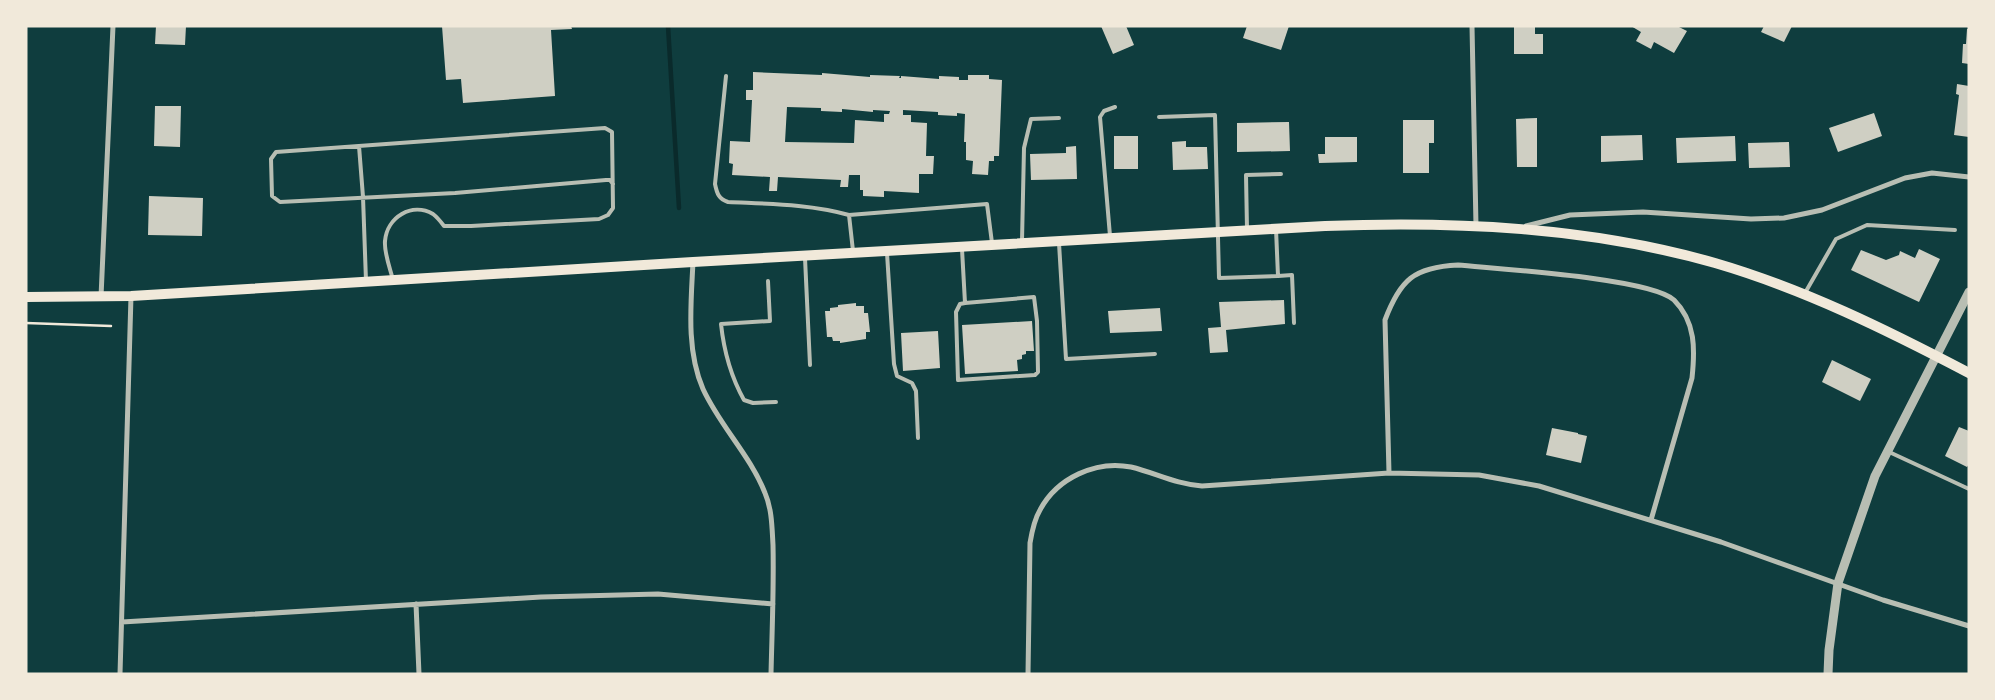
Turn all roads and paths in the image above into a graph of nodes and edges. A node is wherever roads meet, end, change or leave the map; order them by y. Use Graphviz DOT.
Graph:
graph roads {
  1 [pos="113,26"];
  2 [pos="1472,26"];
  3 [pos="726,76"];
  4 [pos="1115,107"];
  5 [pos="1159,117"];
  6 [pos="1059,118"];
  7 [pos="359,146"];
  8 [pos="1281,174"];
  9 [pos="1969,177"];
  10 [pos="613,184"];
  11 [pos="363,198"];
  12 [pos="849,215"];
  13 [pos="1476,226"];
  14 [pos="1276,229"];
  15 [pos="1517,229"];
  16 [pos="1955,230"];
  17 [pos="1247,231"];
  18 [pos="1217,233"];
  19 [pos="1110,238"];
  20 [pos="1059,241"];
  21 [pos="1022,243"];
  22 [pos="993,245"];
  23 [pos="961,247"];
  24 [pos="887,251"];
  25 [pos="853,253"];
  26 [pos="805,255"];
  27 [pos="693,262"];
  28 [pos="1278,276"];
  29 [pos="393,280"];
  30 [pos="366,281"];
  31 [pos="768,281"];
  32 [pos="1969,292"];
  33 [pos="1804,294"];
  34 [pos="131,296"];
  35 [pos="26,297"];
  36 [pos="101,297"];
  37 [pos="965,304"];
  38 [pos="26,323"];
  39 [pos="1294,323"];
  40 [pos="110,326"];
  41 [pos="1155,354"];
  42 [pos="1937,356"];
  43 [pos="810,365"];
  44 [pos="1969,373"];
  45 [pos="776,402"];
  46 [pos="918,438"];
  47 [pos="1887,451"];
  48 [pos="1388,473"];
  49 [pos="1969,489"];
  50 [pos="1651,520"];
  51 [pos="1838,583"];
  52 [pos="416,604"];
  53 [pos="773,604"];
  54 [pos="122,622"];
  55 [pos="1969,626"];
  56 [pos="120,674"];
  57 [pos="419,674"];
  58 [pos="771,674"];
  59 [pos="1028,674"];
  60 [pos="1828,674"];
  1 -- 36 [label="street"];
  2 -- 13 [label="street"];
  3 -- 12 [label="lane"];
  4 -- 19 [label="lane"];
  5 -- 18 [label="lane"];
  6 -- 21 [label="lane"];
  7 -- 10 [label="lane"];
  7 -- 11 [label="lane"];
  7 -- 11 [label="lane"];
  8 -- 17 [label="lane"];
  9 -- 15 [label="street"];
  10 -- 11 [label="lane"];
  10 -- 29 [label="lane"];
  11 -- 30 [label="lane"];
  12 -- 22 [label="lane"];
  12 -- 25 [label="lane"];
  13 -- 14 [label="main road"];
  13 -- 15 [label="main road"];
  14 -- 17 [label="main road"];
  14 -- 28 [label="lane"];
  15 -- 33 [label="main road"];
  16 -- 33 [label="lane"];
  17 -- 18 [label="main road"];
  18 -- 19 [label="main road"];
  18 -- 28 [label="lane"];
  19 -- 20 [label="main road"];
  20 -- 21 [label="main road"];
  20 -- 41 [label="lane"];
  21 -- 22 [label="main road"];
  22 -- 23 [label="main road"];
  23 -- 24 [label="main road"];
  23 -- 37 [label="lane"];
  24 -- 25 [label="main road"];
  24 -- 46 [label="lane"];
  25 -- 26 [label="main road"];
  26 -- 27 [label="main road"];
  26 -- 43 [label="lane"];
  27 -- 29 [label="main road"];
  27 -- 53 [label="street"];
  28 -- 39 [label="lane"];
  29 -- 30 [label="main road"];
  30 -- 34 [label="main road"];
  31 -- 45 [label="lane"];
  32 -- 42 [label="street"];
  33 -- 42 [label="main road"];
  34 -- 36 [label="main road"];
  34 -- 54 [label="street"];
  35 -- 36 [label="main road"];
  37 -- 37 [label="lane"];
  38 -- 40 [label="path"];
  42 -- 44 [label="main road"];
  42 -- 47 [label="street"];
  47 -- 49 [label="lane"];
  47 -- 51 [label="street"];
  48 -- 50 [label="street"];
  48 -- 50 [label="street"];
  48 -- 59 [label="street"];
  50 -- 51 [label="street"];
  51 -- 55 [label="street"];
  51 -- 60 [label="street"];
  52 -- 53 [label="street"];
  52 -- 54 [label="street"];
  52 -- 57 [label="street"];
  53 -- 58 [label="street"];
  54 -- 56 [label="street"];
}
